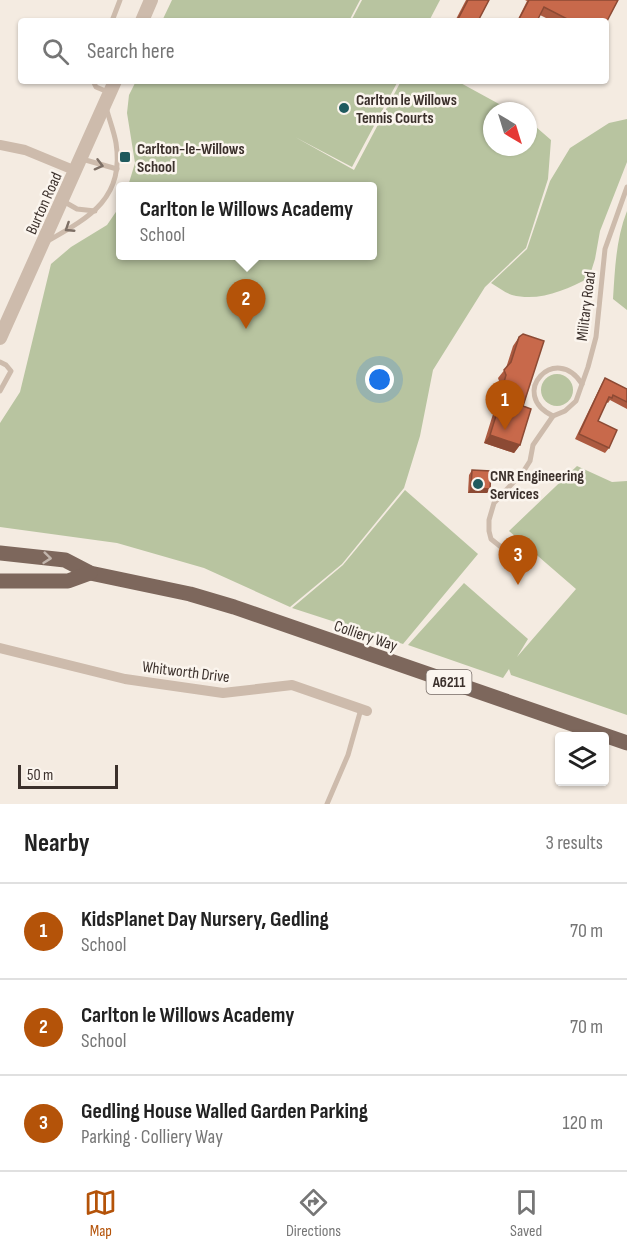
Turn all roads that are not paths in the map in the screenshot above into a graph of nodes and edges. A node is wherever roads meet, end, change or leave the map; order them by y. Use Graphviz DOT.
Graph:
graph roads {
  1 [pos="120,0"];
  2 [pos="151,0"];
  3 [pos="113,18"];
  4 [pos="143,18"];
  5 [pos="94,84"];
  6 [pos="110,92"];
  7 [pos="0,145"];
  8 [pos="78,165"];
  9 [pos="117,169"];
  10 [pos="627,187"];
  11 [pos="62,201"];
  12 [pos="95,211"];
  13 [pos="43,244"];
  14 [pos="0,338"];
  15 [pos="0,362"];
  16 [pos="582,384"];
  17 [pos="0,391"];
  18 [pos="553,416"];
  19 [pos="501,547"];
  20 [pos="0,553"];
  21 [pos="90,573"];
  22 [pos="0,581"];
  23 [pos="0,648"];
  24 [pos="364,710"];
  25 [pos="627,743"];
  26 [pos="327,804"];
  1 -- 3 [label="lane"];
  2 -- 4 [label="street"];
  5 -- 6 [label="lane"];
  6 -- 8 [label="street, Burton Road"];
  6 -- 9 [label="lane"];
  7 -- 8 [label="street"];
  8 -- 9 [label="lane, one-way"];
  8 -- 11 [label="street, Burton Road"];
  9 -- 12 [label="lane"];
  10 -- 16 [label="lane, Military Road"];
  11 -- 12 [label="lane"];
  11 -- 13 [label="street, Burton Road"];
  12 -- 13 [label="lane, one-way"];
  13 -- 14 [label="street, Burton Road"];
  15 -- 17 [label="lane"];
  16 -- 18 [label="lane, Military Road"];
  16 -- 18 [label="lane"];
  18 -- 19 [label="lane, Military Road"];
  20 -- 21 [label="main road, Colliery Way / A6211, one-way"];
  21 -- 22 [label="main road, Colliery Way / A6211"];
  21 -- 25 [label="main road, Colliery Way / A6211"];
  23 -- 24 [label="street, Whitworth Drive"];
  24 -- 26 [label="lane"];
}
